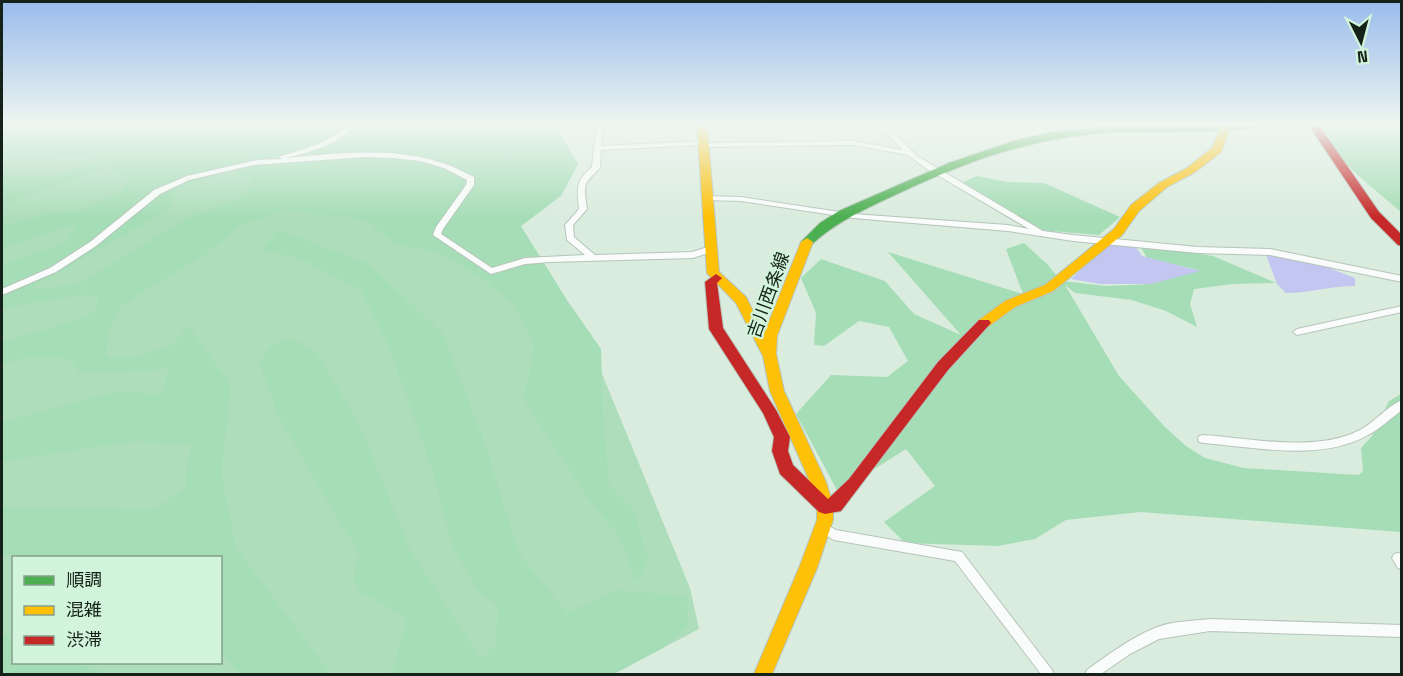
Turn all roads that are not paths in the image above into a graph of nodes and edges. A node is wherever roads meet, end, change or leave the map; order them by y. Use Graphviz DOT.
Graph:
graph roads {
  1 [pos="286,156"];
  2 [pos="598,156"];
  3 [pos="704,156"];
  4 [pos="915,156"];
  5 [pos="982,156"];
  6 [pos="1210,156"];
  7 [pos="1335,156"];
  8 [pos="252,164"];
  9 [pos="941,172"];
  10 [pos="707,198"];
  11 [pos="843,214"];
  12 [pos="1047,235"];
  13 [pos="1105,241"];
  14 [pos="1401,242"];
  15 [pos="711,249"];
  16 [pos="592,257"];
  17 [pos="716,278"];
  18 [pos="1401,279"];
  19 [pos="2,292"];
  20 [pos="1401,309"];
  21 [pos="1297,332"];
  22 [pos="766,352"];
  23 [pos="1401,404"];
  24 [pos="1203,439"];
  25 [pos="825,507"];
  26 [pos="824,528"];
  27 [pos="1401,631"];
  28 [pos="763,675"];
  29 [pos="1048,675"];
  30 [pos="1091,675"];
  1 -- 8 [label="street"];
  2 -- 16 [label="street"];
  3 -- 10 [label="street"];
  4 -- 9 [label="street"];
  5 -- 9 [label="street, 吉川西条線"];
  6 -- 13 [label="street"];
  7 -- 14 [label="street"];
  8 -- 16 [label="street"];
  8 -- 19 [label="street"];
  9 -- 11 [label="street, 吉川西条線"];
  9 -- 12 [label="street"];
  10 -- 11 [label="street"];
  10 -- 15 [label="street"];
  11 -- 12 [label="street"];
  11 -- 22 [label="street, 吉川西条線"];
  12 -- 13 [label="street"];
  13 -- 18 [label="street"];
  13 -- 25 [label="street"];
  15 -- 16 [label="street"];
  15 -- 17 [label="street"];
  17 -- 22 [label="street"];
  17 -- 25 [label="street"];
  20 -- 21 [label="street"];
  22 -- 25 [label="street, 吉川西条線"];
  23 -- 24 [label="street"];
  25 -- 26 [label="street, 吉川西条線"];
  26 -- 28 [label="street, 吉川西条線"];
  26 -- 29 [label="street"];
  27 -- 30 [label="street"];
}
